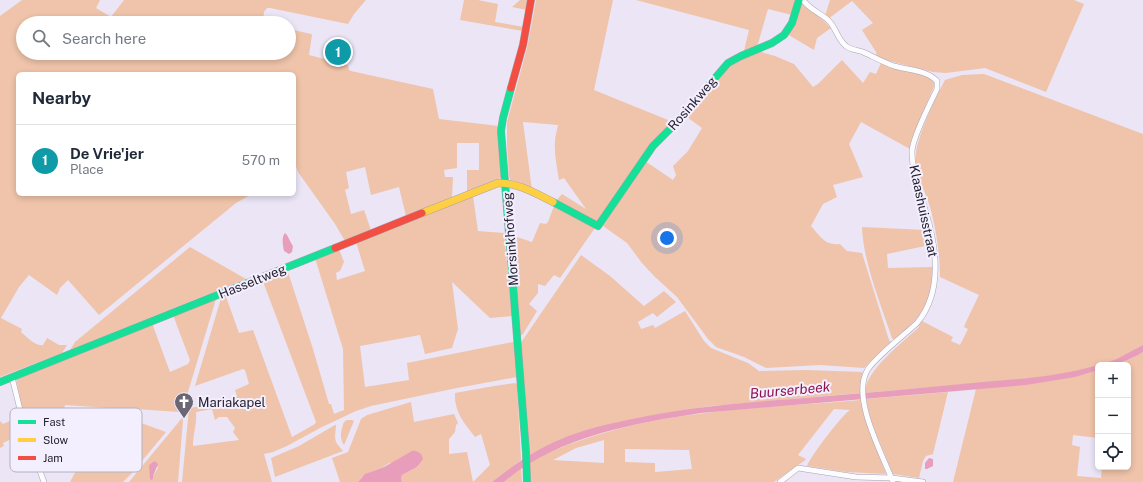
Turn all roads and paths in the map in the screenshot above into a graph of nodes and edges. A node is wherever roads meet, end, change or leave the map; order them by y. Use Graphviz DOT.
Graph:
graph roads {
  1 [pos="531,0"];
  2 [pos="799,0"];
  3 [pos="803,0"];
  4 [pos="506,183"];
  5 [pos="12,377"];
  6 [pos="0,382"];
  7 [pos="20,408"];
  8 [pos="40,472"];
  9 [pos="892,480"];
  10 [pos="44,482"];
  11 [pos="527,482"];
  12 [pos="780,482"];
  13 [pos="923,482"];
  1 -- 4 [label="street, Morsinkhofweg"];
  2 -- 4 [label="street, Rosinkweg"];
  3 -- 9 [label="street, Klaashuisstraat"];
  4 -- 5 [label="street, Hasseltweg"];
  4 -- 11 [label="street, Morsinkhofweg"];
  5 -- 6 [label="street, Hasseltweg"];
  5 -- 7 [label="street"];
  8 -- 10 [label="street"];
  9 -- 12 [label="street"];
  9 -- 13 [label="street"];
}
